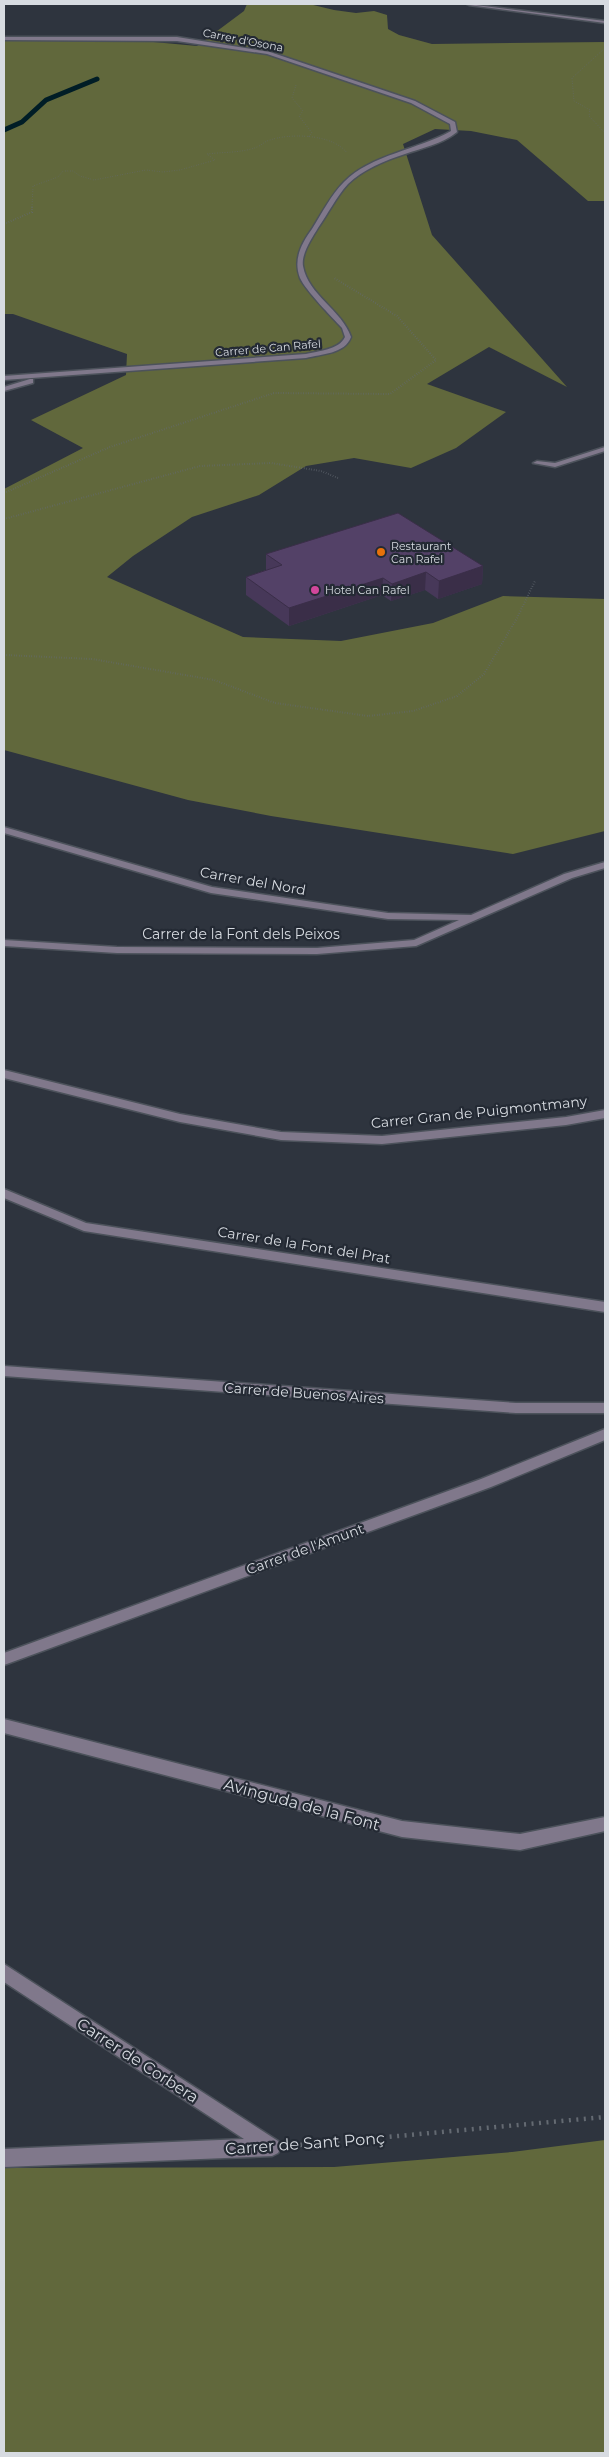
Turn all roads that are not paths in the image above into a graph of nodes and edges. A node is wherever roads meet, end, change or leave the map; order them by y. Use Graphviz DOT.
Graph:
graph roads {
  1 [pos="469,4"];
  2 [pos="605,22"];
  3 [pos="4,40"];
  4 [pos="299,264"];
  5 [pos="49,374"];
  6 [pos="4,378"];
  7 [pos="4,389"];
  8 [pos="605,449"];
  9 [pos="537,463"];
  10 [pos="4,830"];
  11 [pos="605,865"];
  12 [pos="473,918"];
  13 [pos="4,943"];
  14 [pos="4,1074"];
  15 [pos="605,1114"];
  16 [pos="4,1193"];
  17 [pos="605,1307"];
  18 [pos="4,1371"];
  19 [pos="605,1408"];
  20 [pos="605,1434"];
  21 [pos="4,1659"];
  22 [pos="4,1726"];
  23 [pos="605,1824"];
  24 [pos="4,1972"];
  25 [pos="272,2147"];
  26 [pos="4,2158"];
  1 -- 2 [label="street"];
  3 -- 4 [label="street, Carrer d'Osona"];
  4 -- 5 [label="street, Carrer de Can Rafel"];
  5 -- 6 [label="street, Carrer de Can Rafel"];
  5 -- 7 [label="street"];
  8 -- 9 [label="street"];
  10 -- 12 [label="street, Carrer del Nord"];
  11 -- 12 [label="street"];
  12 -- 13 [label="street, Carrer de la Font dels Peixos"];
  14 -- 15 [label="street, Carrer Gran de Puigmontmany"];
  16 -- 17 [label="street, Carrer de la Font del Prat"];
  18 -- 19 [label="street, Carrer de Buenos Aires"];
  20 -- 21 [label="street, Carrer de l'Amunt"];
  22 -- 23 [label="street, Avinguda de la Font"];
  24 -- 25 [label="street, Carrer de Corbera"];
  25 -- 26 [label="street, Carrer de Sant Ponç"];
}
